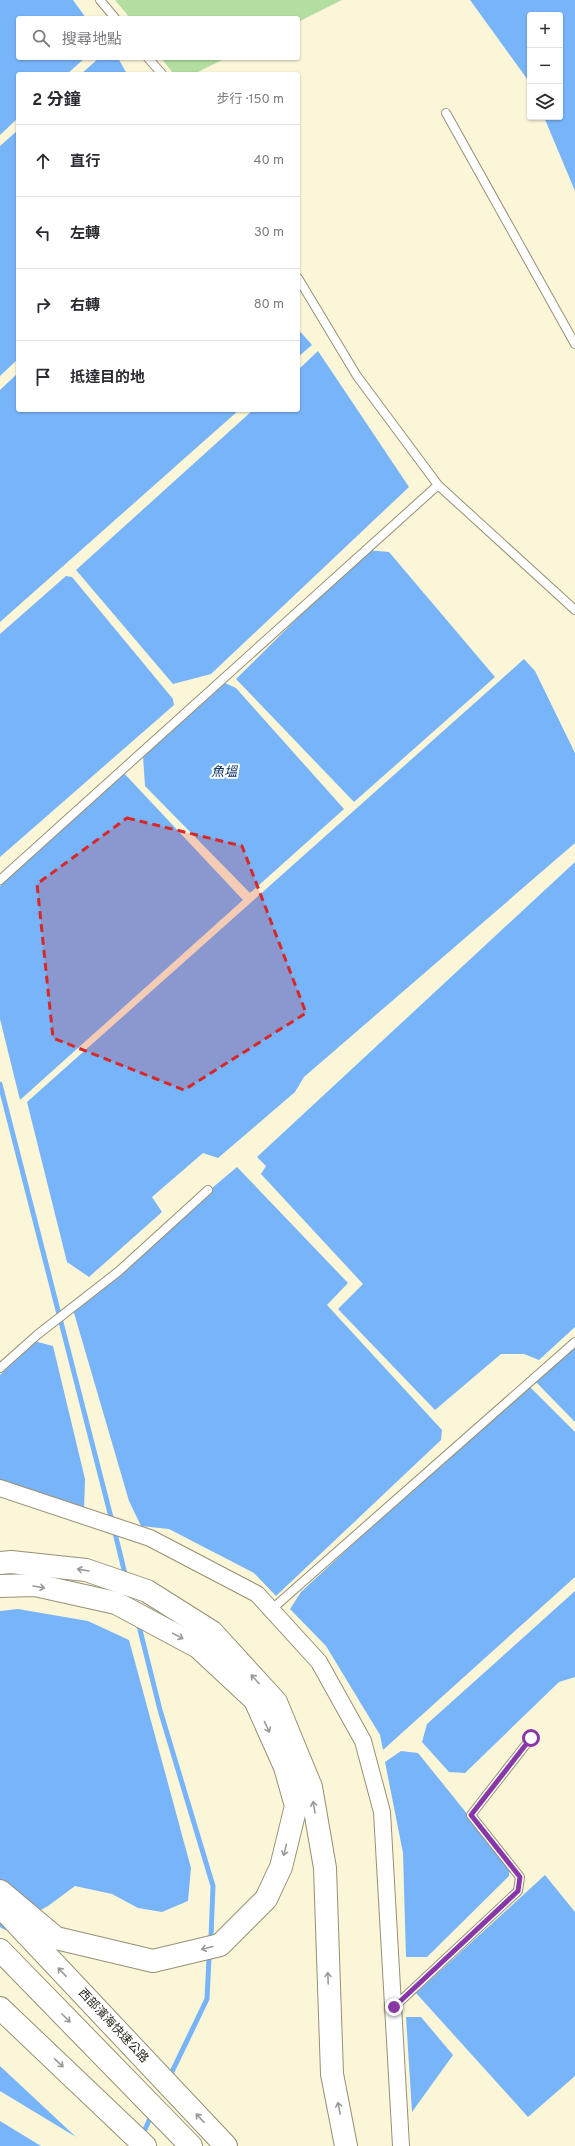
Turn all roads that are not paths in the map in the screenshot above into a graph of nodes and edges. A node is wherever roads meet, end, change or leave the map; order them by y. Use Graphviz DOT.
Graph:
graph roads {
  1 [pos="100,0"];
  2 [pos="113,16"];
  3 [pos="150,60"];
  4 [pos="160,72"];
  5 [pos="446,112"];
  6 [pos="300,281"];
  7 [pos="575,344"];
  8 [pos="438,485"];
  9 [pos="575,610"];
  10 [pos="0,880"];
  11 [pos="208,1190"];
  12 [pos="575,1342"];
  13 [pos="0,1368"];
  14 [pos="0,1488"];
  15 [pos="0,1563"];
  16 [pos="0,1586"];
  17 [pos="272,1609"];
  18 [pos="531,1738"];
  19 [pos="0,1891"];
  20 [pos="0,1906"];
  21 [pos="0,1950"];
  22 [pos="394,2007"];
  23 [pos="0,2008"];
  24 [pos="139,2141"];
  25 [pos="191,2146"];
  26 [pos="226,2146"];
  27 [pos="346,2146"];
  28 [pos="401,2146"];
  1 -- 2 [label="lane"];
  3 -- 4 [label="lane"];
  5 -- 7 [label="lane"];
  6 -- 8 [label="lane"];
  8 -- 9 [label="lane"];
  8 -- 10 [label="lane"];
  11 -- 13 [label="lane"];
  12 -- 17 [label="lane"];
  14 -- 17 [label="street"];
  27 -- 15 [label="highway, one-way"];
  16 -- 19 [label="highway, one-way"];
  17 -- 22 [label="street"];
  18 -- 22 [label="lane"];
  26 -- 20 [label="highway, 西部濱海快速公路, one-way"];
  21 -- 25 [label="highway, one-way"];
  22 -- 28 [label="street"];
  23 -- 24 [label="highway, one-way"];
}
